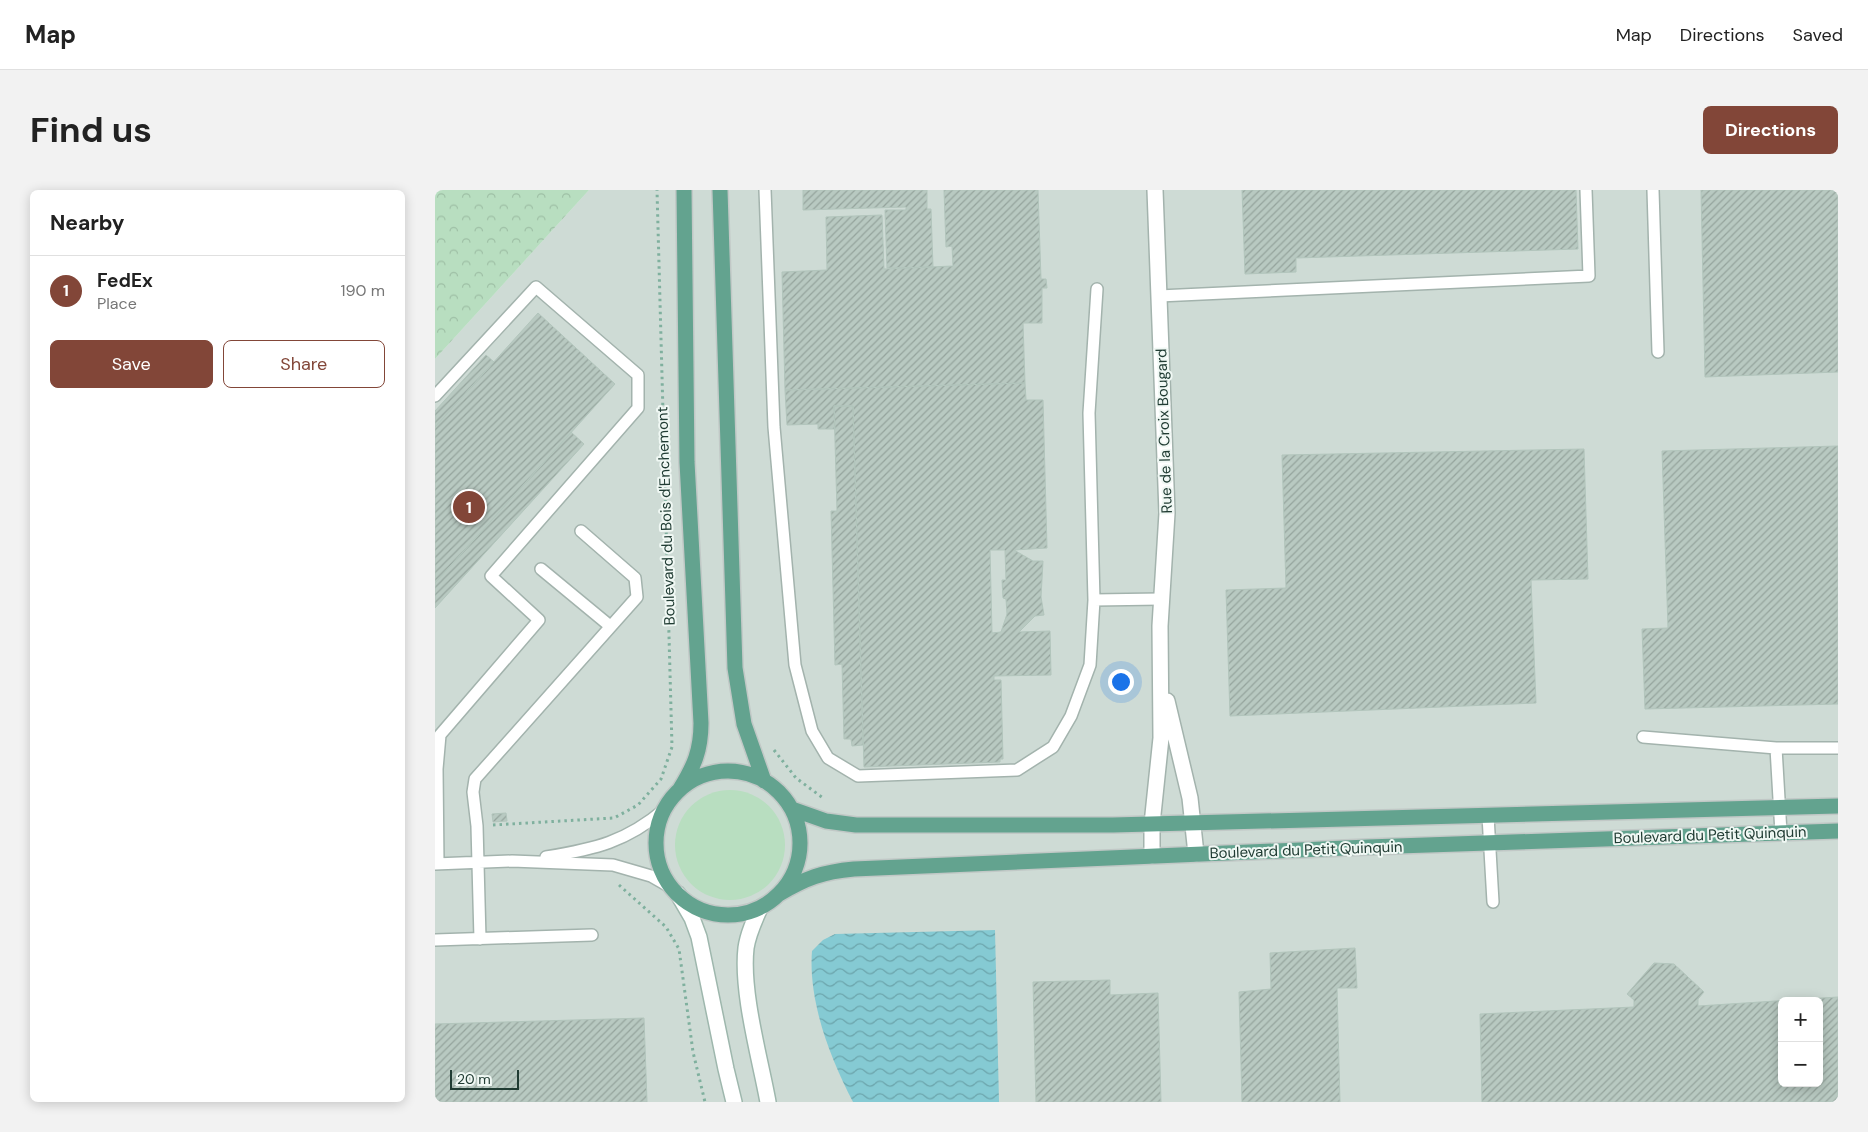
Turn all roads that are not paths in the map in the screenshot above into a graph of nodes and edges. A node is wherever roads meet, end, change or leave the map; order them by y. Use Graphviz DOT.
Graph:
graph roads {
  1 [pos="684,190"];
  2 [pos="720,190"];
  3 [pos="765,190"];
  4 [pos="1155,190"];
  5 [pos="1585,190"];
  6 [pos="1653,190"];
  7 [pos="1097,289"];
  8 [pos="1159,296"];
  9 [pos="1658,352"];
  10 [pos="435,396"];
  11 [pos="581,531"];
  12 [pos="541,569"];
  13 [pos="1161,599"];
  14 [pos="1094,600"];
  15 [pos="610,626"];
  16 [pos="1161,673"];
  17 [pos="1643,737"];
  18 [pos="437,738"];
  19 [pos="1776,748"];
  20 [pos="1838,748"];
  21 [pos="764,781"];
  22 [pos="680,789"];
  23 [pos="1838,806"];
  24 [pos="1780,808"];
  25 [pos="665,809"];
  26 [pos="792,809"];
  27 [pos="1488,816"];
  28 [pos="1194,823"];
  29 [pos="1152,824"];
  30 [pos="1838,831"];
  31 [pos="1781,833"];
  32 [pos="1489,843"];
  33 [pos="1196,854"];
  34 [pos="1152,856"];
  35 [pos="478,862"];
  36 [pos="512,862"];
  37 [pos="436,864"];
  38 [pos="675,891"];
  39 [pos="779,894"];
  40 [pos="1493,902"];
  41 [pos="759,908"];
  42 [pos="592,936"];
  43 [pos="480,938"];
  44 [pos="435,940"];
  45 [pos="734,1102"];
  46 [pos="768,1102"];
  1 -- 22 [label="main road, Boulevard du Bois d'Enchemont"];
  2 -- 21 [label="main road"];
  3 -- 14 [label="lane"];
  4 -- 8 [label="street, Rue de la Croix Bougard"];
  5 -- 8 [label="lane"];
  6 -- 9 [label="lane"];
  7 -- 14 [label="lane"];
  8 -- 13 [label="street, Rue de la Croix Bougard"];
  10 -- 18 [label="lane"];
  11 -- 15 [label="lane"];
  12 -- 15 [label="lane"];
  13 -- 14 [label="lane"];
  13 -- 16 [label="street, Rue de la Croix Bougard"];
  15 -- 35 [label="lane"];
  16 -- 28 [label="street"];
  16 -- 29 [label="street"];
  17 -- 19 [label="lane"];
  18 -- 37 [label="lane"];
  19 -- 20 [label="lane"];
  19 -- 24 [label="lane"];
  21 -- 22 [label="main road"];
  21 -- 26 [label="main road"];
  22 -- 25 [label="main road"];
  23 -- 24 [label="main road, Boulevard du Petit Quinquin"];
  24 -- 27 [label="main road, Boulevard du Petit Quinquin"];
  24 -- 31 [label="lane"];
  25 -- 36 [label="lane"];
  25 -- 38 [label="main road"];
  26 -- 29 [label="main road, Boulevard du Petit Quinquin"];
  26 -- 39 [label="main road"];
  27 -- 28 [label="main road, Boulevard du Petit Quinquin"];
  27 -- 32 [label="lane"];
  28 -- 29 [label="main road, Boulevard du Petit Quinquin"];
  28 -- 33 [label="street"];
  29 -- 34 [label="street"];
  30 -- 31 [label="main road, Boulevard du Petit Quinquin"];
  31 -- 32 [label="main road, Boulevard du Petit Quinquin"];
  32 -- 33 [label="main road, Boulevard du Petit Quinquin"];
  32 -- 40 [label="lane"];
  33 -- 34 [label="main road, Boulevard du Petit Quinquin"];
  34 -- 39 [label="main road, Boulevard du Petit Quinquin"];
  35 -- 36 [label="lane"];
  35 -- 37 [label="lane"];
  35 -- 43 [label="lane"];
  36 -- 38 [label="lane"];
  38 -- 41 [label="main road"];
  38 -- 45 [label="street"];
  39 -- 41 [label="main road"];
  41 -- 46 [label="street"];
  42 -- 43 [label="lane"];
  43 -- 44 [label="lane"];
}
